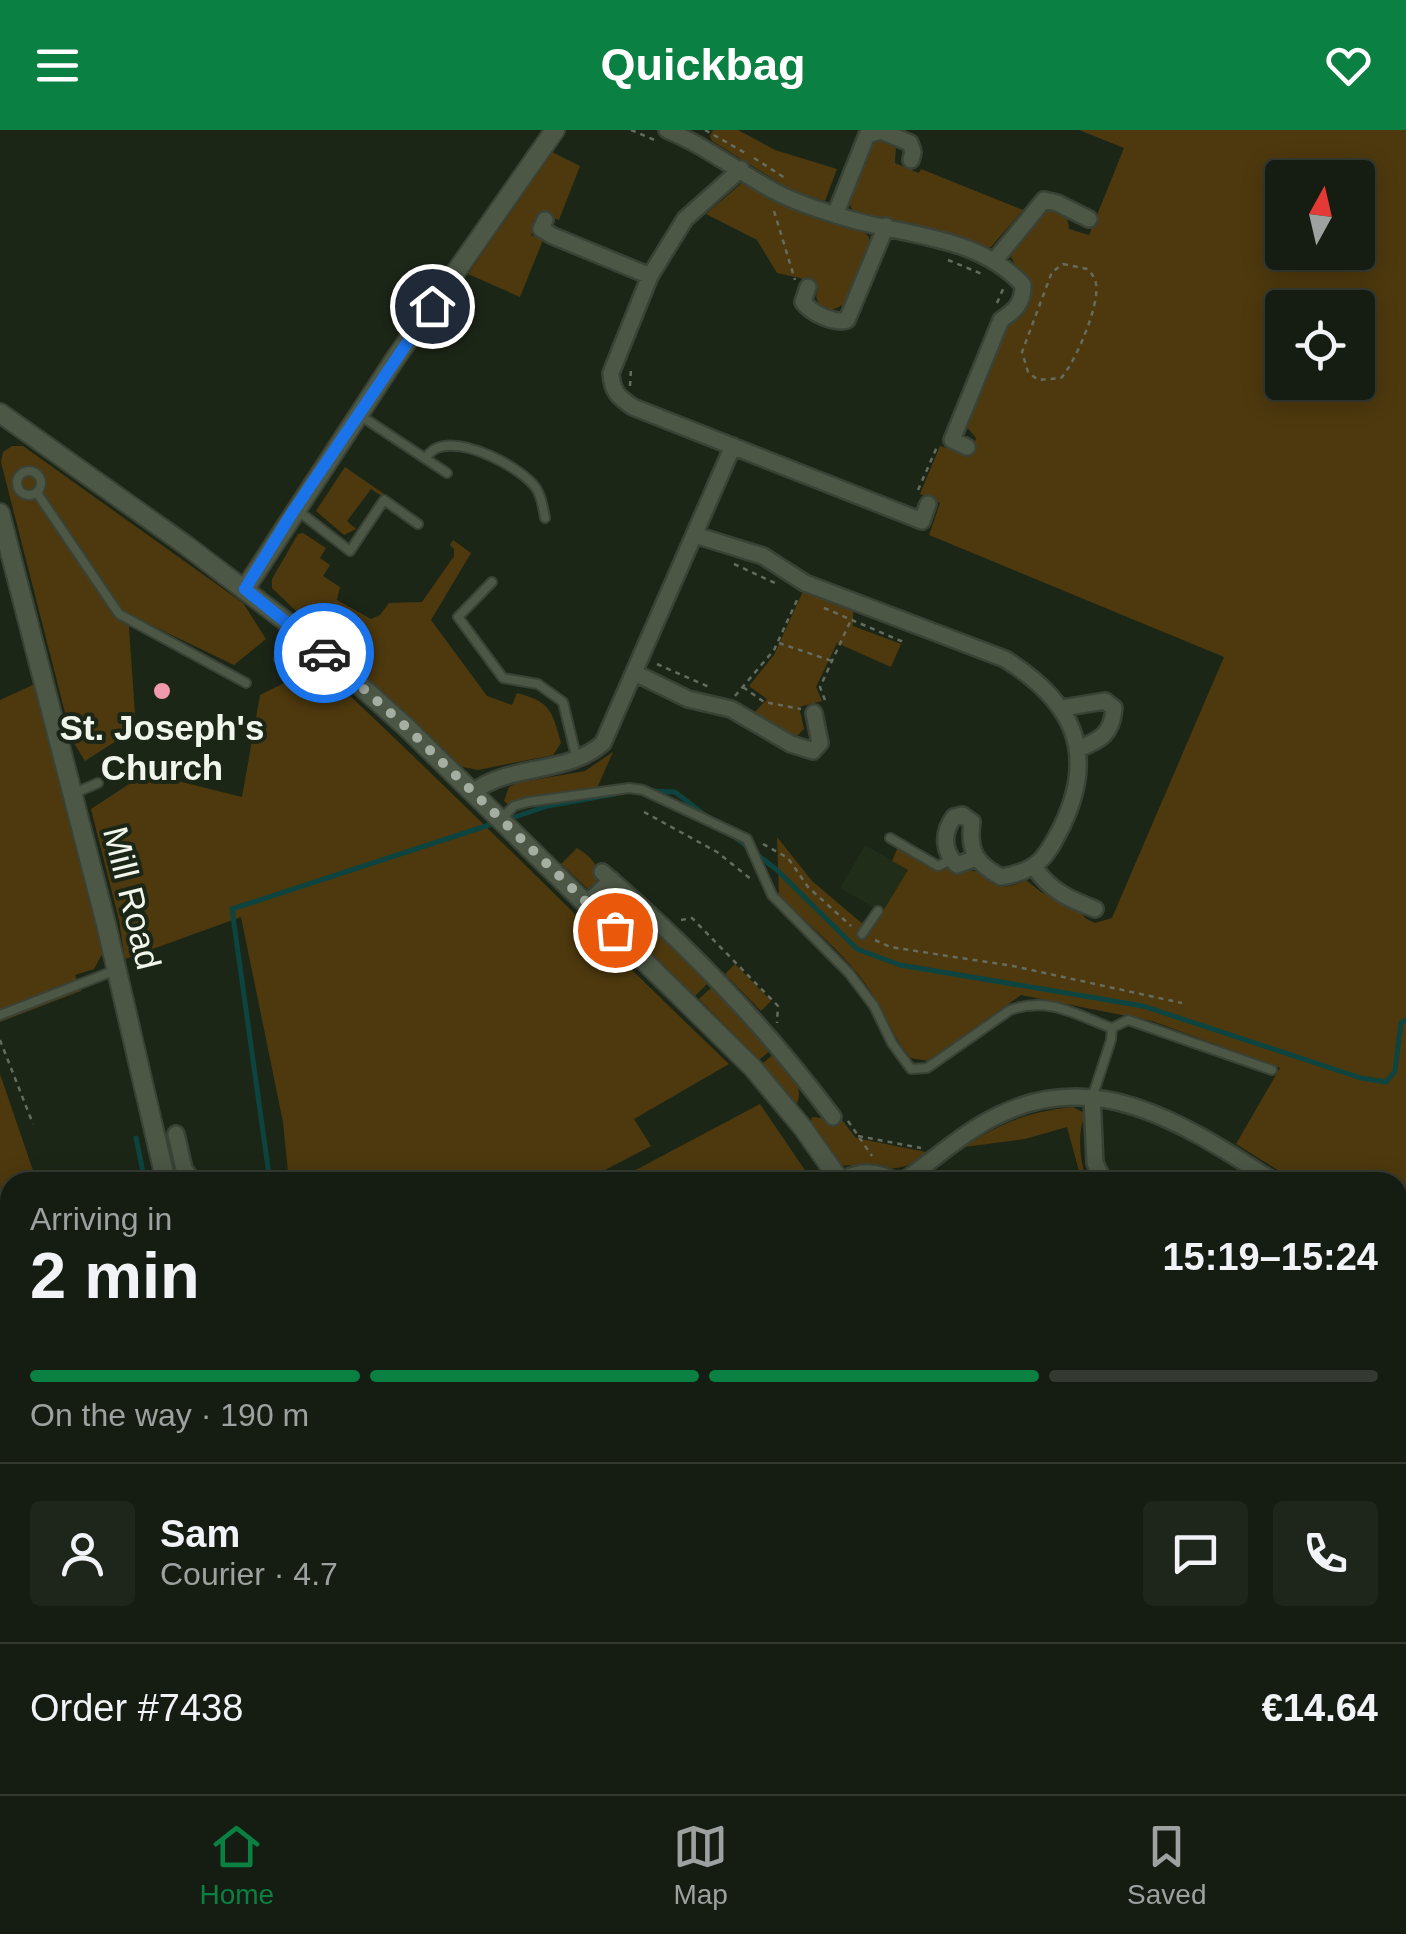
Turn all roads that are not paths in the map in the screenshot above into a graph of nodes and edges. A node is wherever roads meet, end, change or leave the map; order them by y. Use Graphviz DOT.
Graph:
graph roads {
  1 [pos="555,130"];
  2 [pos="667,130"];
  3 [pos="698,136"];
  4 [pos="911,160"];
  5 [pos="742,169"];
  6 [pos="836,215"];
  7 [pos="544,220"];
  8 [pos="1089,220"];
  9 [pos="886,226"];
  10 [pos="995,260"];
  11 [pos="650,276"];
  12 [pos="808,286"];
  13 [pos="0,413"];
  14 [pos="358,414"];
  15 [pos="960,443"];
  16 [pos="733,446"];
  17 [pos="425,458"];
  18 [pos="447,472"];
  19 [pos="36,492"];
  20 [pos="928,504"];
  21 [pos="295,509"];
  22 [pos="0,513"];
  23 [pos="545,518"];
  24 [pos="418,524"];
  25 [pos="695,535"];
  26 [pos="492,582"];
  27 [pos="245,589"];
  28 [pos="304,636"];
  29 [pos="279,659"];
  30 [pos="642,677"];
  31 [pos="246,683"];
  32 [pos="817,707"];
  33 [pos="1062,708"];
  34 [pos="1078,749"];
  35 [pos="577,760"];
  36 [pos="98,782"];
  37 [pos="473,792"];
  38 [pos="74,794"];
  39 [pos="501,819"];
  40 [pos="890,838"];
  41 [pos="976,858"];
  42 [pos="951,860"];
  43 [pos="1034,868"];
  44 [pos="587,903"];
  45 [pos="1096,909"];
  46 [pos="878,911"];
  47 [pos="862,934"];
  48 [pos="632,946"];
  49 [pos="616,963"];
  50 [pos="116,970"];
  51 [pos="0,1015"];
  52 [pos="1112,1028"];
  53 [pos="1272,1070"];
  54 [pos="1092,1098"];
  55 [pos="820,1100"];
  56 [pos="796,1118"];
  57 [pos="833,1118"];
  58 [pos="176,1134"];
  59 [pos="164,1172"];
  60 [pos="186,1172"];
  61 [pos="834,1172"];
  62 [pos="909,1172"];
  63 [pos="1099,1172"];
  64 [pos="1259,1172"];
  1 -- 14 [label="street"];
  2 -- 3 [label="street"];
  3 -- 5 [label="street"];
  4 -- 6 [label="street"];
  5 -- 6 [label="street"];
  5 -- 11 [label="street"];
  6 -- 9 [label="street"];
  7 -- 11 [label="street"];
  8 -- 10 [label="street"];
  9 -- 10 [label="street"];
  9 -- 12 [label="street"];
  10 -- 15 [label="street"];
  11 -- 16 [label="street"];
  13 -- 27 [label="street"];
  14 -- 17 [label="lane"];
  14 -- 21 [label="street"];
  16 -- 20 [label="street"];
  16 -- 25 [label="street"];
  17 -- 18 [label="lane"];
  17 -- 23 [label="lane"];
  19 -- 31 [label="lane"];
  21 -- 24 [label="lane"];
  21 -- 27 [label="street"];
  22 -- 38 [label="street, Mill Road"];
  25 -- 30 [label="street"];
  25 -- 33 [label="street"];
  26 -- 35 [label="lane"];
  27 -- 28 [label="street"];
  28 -- 29 [label="lane"];
  28 -- 37 [label="street"];
  30 -- 32 [label="street"];
  30 -- 35 [label="street"];
  33 -- 34 [label="street"];
  33 -- 34 [label="street"];
  34 -- 43 [label="street"];
  35 -- 37 [label="street"];
  36 -- 38 [label="lane"];
  37 -- 39 [label="street"];
  38 -- 50 [label="street, Mill Road"];
  39 -- 44 [label="street"];
  39 -- 52 [label="lane"];
  40 -- 42 [label="lane"];
  41 -- 42 [label="street"];
  41 -- 42 [label="street"];
  41 -- 43 [label="street"];
  43 -- 45 [label="street"];
  44 -- 48 [label="street"];
  44 -- 55 [label="street"];
  46 -- 47 [label="lane"];
  48 -- 49 [label="lane"];
  48 -- 56 [label="street"];
  50 -- 51 [label="lane"];
  50 -- 59 [label="street, Mill Road"];
  52 -- 53 [label="lane"];
  52 -- 54 [label="lane"];
  54 -- 62 [label="street"];
  54 -- 63 [label="street"];
  54 -- 64 [label="street"];
  55 -- 56 [label="street"];
  55 -- 57 [label="street"];
  56 -- 61 [label="street"];
  58 -- 60 [label="street"];
}
